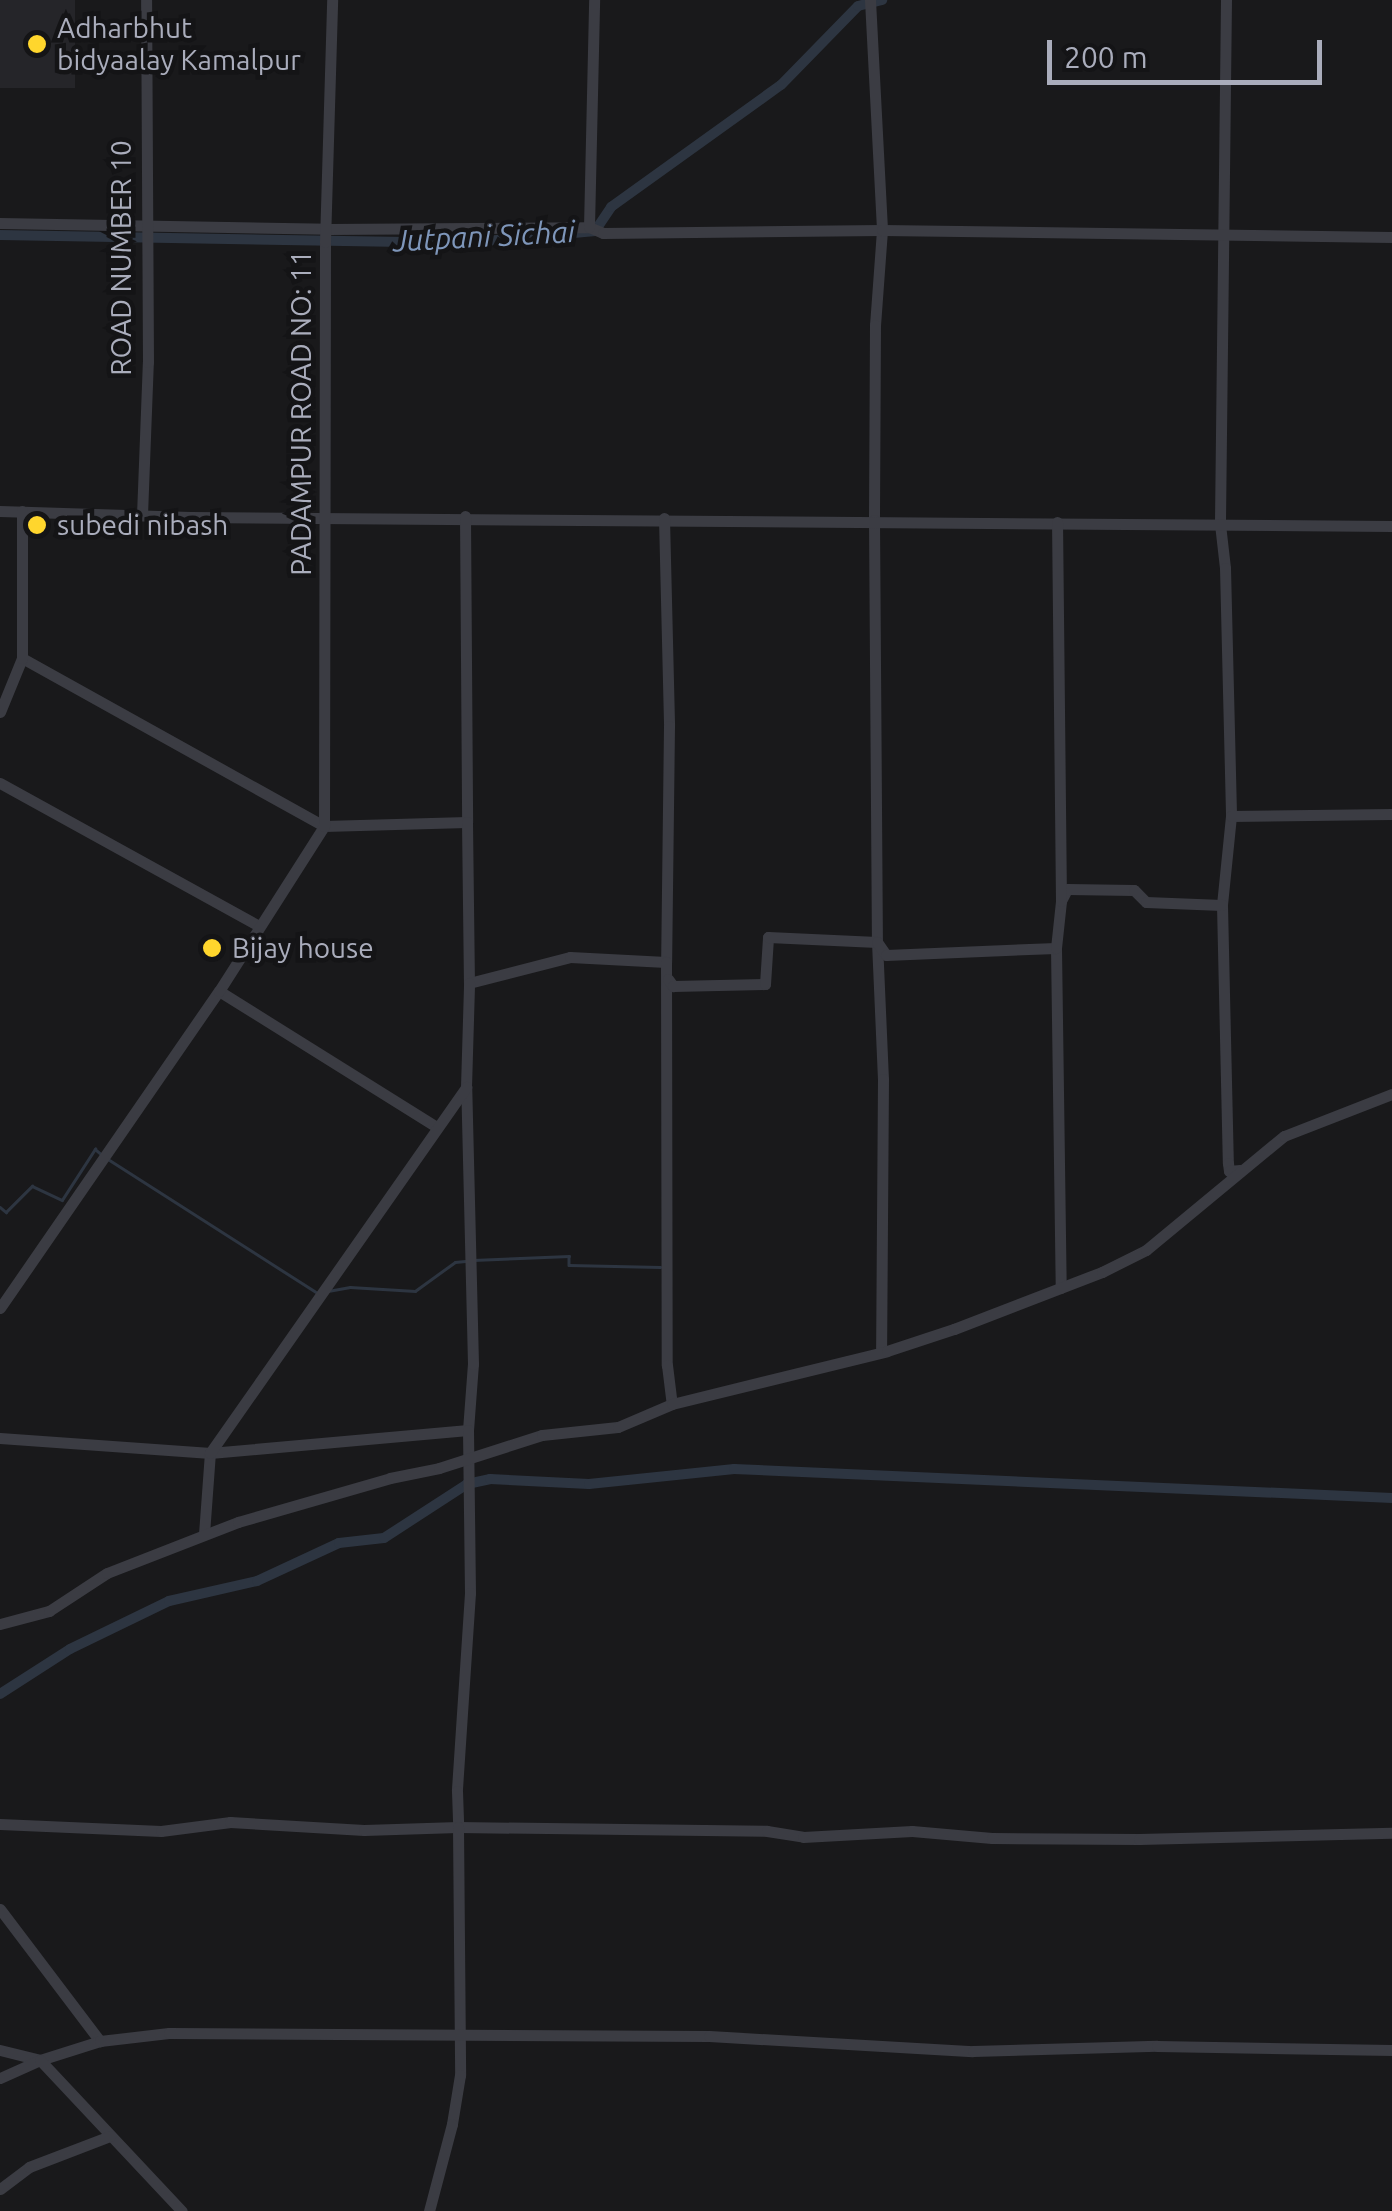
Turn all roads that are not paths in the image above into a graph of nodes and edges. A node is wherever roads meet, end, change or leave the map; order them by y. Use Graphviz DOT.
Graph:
graph roads {
  1 [pos="146,0"];
  2 [pos="332,0"];
  3 [pos="594,0"];
  4 [pos="870,0"];
  5 [pos="1226,0"];
  6 [pos="0,223"];
  7 [pos="146,227"];
  8 [pos="589,227"];
  9 [pos="328,229"];
  10 [pos="882,230"];
  11 [pos="1224,237"];
  12 [pos="1392,237"];
  13 [pos="0,511"];
  14 [pos="22,512"];
  15 [pos="142,515"];
  16 [pos="466,516"];
  17 [pos="325,518"];
  18 [pos="664,518"];
  19 [pos="874,520"];
  20 [pos="1057,522"];
  21 [pos="1220,524"];
  22 [pos="1392,526"];
  23 [pos="22,658"];
  24 [pos="0,712"];
  25 [pos="0,783"];
  26 [pos="1392,814"];
  27 [pos="1231,816"];
  28 [pos="467,822"];
  29 [pos="324,826"];
  30 [pos="1061,900"];
  31 [pos="1222,905"];
  32 [pos="259,926"];
  33 [pos="877,942"];
  34 [pos="1056,948"];
  35 [pos="666,962"];
  36 [pos="668,979"];
  37 [pos="468,983"];
  38 [pos="219,991"];
  39 [pos="466,1087"];
  40 [pos="1392,1094"];
  41 [pos="435,1126"];
  42 [pos="1240,1170"];
  43 [pos="1061,1288"];
  44 [pos="0,1308"];
  45 [pos="880,1351"];
  46 [pos="672,1404"];
  47 [pos="468,1425"];
  48 [pos="0,1438"];
  49 [pos="210,1453"];
  50 [pos="468,1456"];
  51 [pos="204,1534"];
  52 [pos="0,1624"];
  53 [pos="0,1824"];
  54 [pos="458,1827"];
  55 [pos="1392,1834"];
  56 [pos="0,1909"];
  57 [pos="460,2036"];
  58 [pos="100,2041"];
  59 [pos="0,2050"];
  60 [pos="1392,2050"];
  61 [pos="40,2060"];
  62 [pos="0,2078"];
  63 [pos="110,2136"];
  64 [pos="0,2189"];
  65 [pos="182,2211"];
  66 [pos="429,2211"];
  1 -- 7 [label="street, ROAD NUMBER 10"];
  2 -- 9 [label="street, PADAMPUR ROAD NO: 11"];
  3 -- 8 [label="street"];
  4 -- 10 [label="street"];
  5 -- 11 [label="street"];
  6 -- 7 [label="street"];
  7 -- 9 [label="street"];
  7 -- 15 [label="street, ROAD NUMBER 10"];
  8 -- 9 [label="street"];
  8 -- 10 [label="street"];
  9 -- 17 [label="street, PADAMPUR ROAD NO: 11"];
  10 -- 11 [label="street"];
  10 -- 19 [label="street"];
  11 -- 12 [label="street"];
  11 -- 21 [label="street"];
  13 -- 14 [label="street"];
  14 -- 15 [label="street"];
  14 -- 23 [label="street"];
  15 -- 17 [label="street"];
  16 -- 17 [label="street"];
  16 -- 18 [label="street"];
  16 -- 28 [label="street"];
  17 -- 29 [label="street, PADAMPUR ROAD NO: 11"];
  18 -- 19 [label="street"];
  18 -- 35 [label="street"];
  19 -- 20 [label="street"];
  19 -- 33 [label="street"];
  20 -- 21 [label="street"];
  20 -- 30 [label="street"];
  21 -- 22 [label="street"];
  21 -- 27 [label="street"];
  23 -- 24 [label="street"];
  23 -- 29 [label="street"];
  25 -- 32 [label="street"];
  26 -- 27 [label="street"];
  27 -- 31 [label="street"];
  28 -- 29 [label="street"];
  28 -- 37 [label="street"];
  29 -- 32 [label="street"];
  30 -- 31 [label="street"];
  30 -- 34 [label="street"];
  31 -- 42 [label="street"];
  32 -- 38 [label="street"];
  33 -- 34 [label="street"];
  33 -- 36 [label="street"];
  33 -- 45 [label="street"];
  34 -- 43 [label="street"];
  35 -- 36 [label="street"];
  35 -- 37 [label="street"];
  36 -- 46 [label="street"];
  37 -- 39 [label="street"];
  38 -- 41 [label="street"];
  38 -- 44 [label="street"];
  39 -- 41 [label="street"];
  39 -- 47 [label="street"];
  40 -- 42 [label="street"];
  41 -- 49 [label="street"];
  42 -- 43 [label="street"];
  43 -- 45 [label="street"];
  45 -- 46 [label="street"];
  46 -- 50 [label="street"];
  47 -- 49 [label="street"];
  47 -- 50 [label="street"];
  48 -- 49 [label="street"];
  49 -- 51 [label="street"];
  50 -- 51 [label="street"];
  50 -- 54 [label="street"];
  51 -- 52 [label="street"];
  53 -- 54 [label="street"];
  54 -- 55 [label="street"];
  54 -- 57 [label="street"];
  56 -- 58 [label="street"];
  57 -- 58 [label="street"];
  57 -- 60 [label="street"];
  57 -- 66 [label="street"];
  58 -- 61 [label="street"];
  59 -- 61 [label="street"];
  61 -- 62 [label="street"];
  61 -- 63 [label="street"];
  63 -- 64 [label="street"];
  63 -- 65 [label="street"];
}
